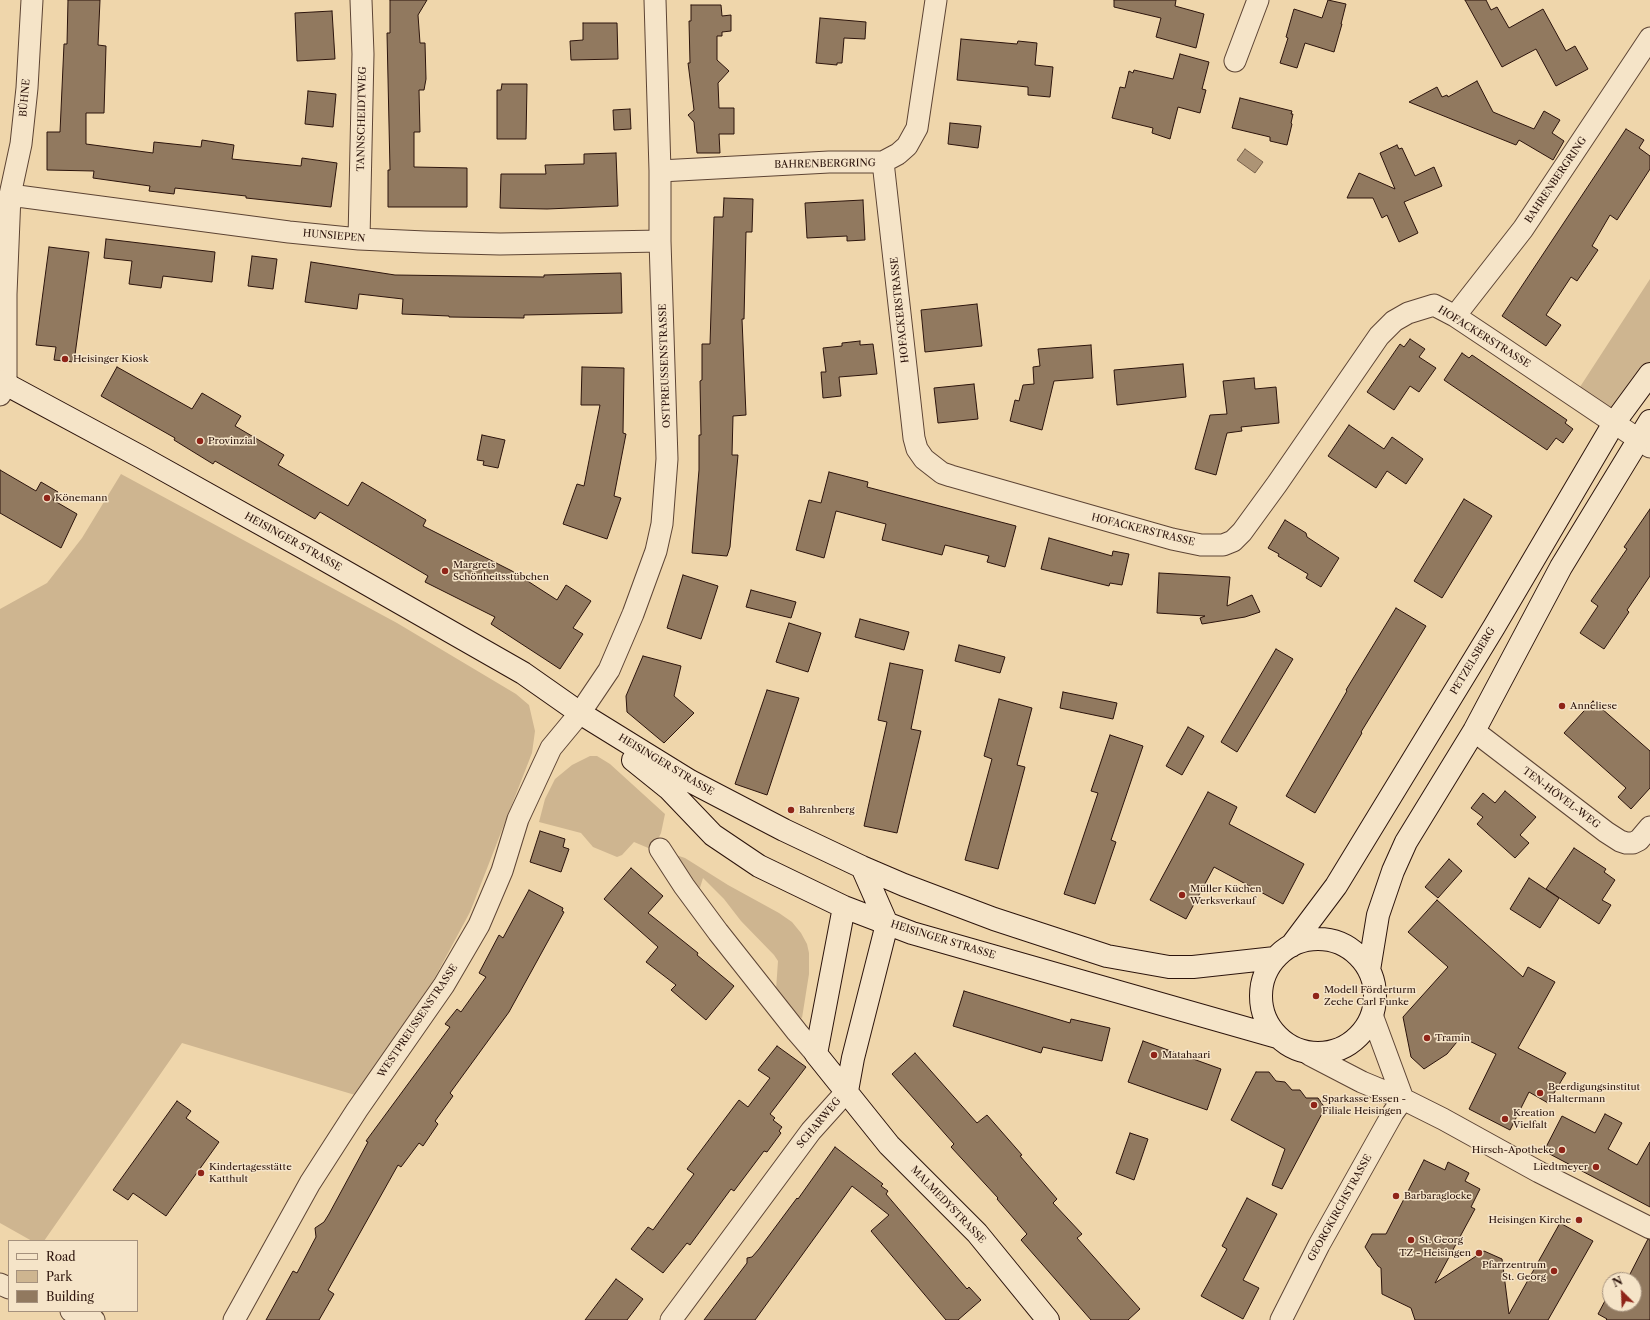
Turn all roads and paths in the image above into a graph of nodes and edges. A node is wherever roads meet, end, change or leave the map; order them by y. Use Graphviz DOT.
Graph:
graph roads {
  1 [pos="32,0"];
  2 [pos="361,0"];
  3 [pos="655,0"];
  4 [pos="936,0"];
  5 [pos="1258,0"];
  6 [pos="1650,38"];
  7 [pos="1235,61"];
  8 [pos="883,162"];
  9 [pos="660,171"];
  10 [pos="5,190"];
  11 [pos="359,239"];
  12 [pos="660,241"];
  13 [pos="1455,316"];
  14 [pos="1650,374"];
  15 [pos="2,387"];
  16 [pos="1650,421"];
  17 [pos="1614,424"];
  18 [pos="1644,443"];
  19 [pos="580,713"];
  20 [pos="1474,731"];
  21 [pos="1650,827"];
  22 [pos="660,848"];
  23 [pos="862,867"];
  24 [pos="904,885"];
  25 [pos="874,895"];
  26 [pos="844,907"];
  27 [pos="887,924"];
  28 [pos="1283,952"];
  29 [pos="1369,970"];
  30 [pos="1372,1015"];
  31 [pos="1277,1037"];
  32 [pos="816,1054"];
  33 [pos="1310,1055"];
  34 [pos="847,1091"];
  35 [pos="1403,1099"];
  36 [pos="1650,1228"];
  37 [pos="74,1312"];
  38 [pos="94,1320"];
  39 [pos="234,1320"];
  40 [pos="671,1320"];
  41 [pos="1048,1320"];
  42 [pos="1281,1320"];
  1 -- 10 [label="street, BÜHNE"];
  2 -- 11 [label="street, TANNSCHEIDTWEG"];
  3 -- 9 [label="street, OSTPREUSSENSTRASSE"];
  4 -- 8 [label="street, BAHRENBERGRING"];
  5 -- 7 [label="street"];
  6 -- 13 [label="street, BAHRENBERGRING"];
  8 -- 9 [label="street, BAHRENBERGRING"];
  8 -- 13 [label="street, HOFACKERSTRASSE"];
  9 -- 12 [label="street, OSTPREUSSENSTRASSE"];
  10 -- 11 [label="street, HUNSIEPEN"];
  10 -- 15 [label="street, BÜHNE"];
  11 -- 12 [label="street, HUNSIEPEN"];
  12 -- 19 [label="street, OSTPREUSSENSTRASSE"];
  13 -- 17 [label="street, HOFACKERSTRASSE"];
  14 -- 17 [label="main road, PETZELSBERG"];
  15 -- 19 [label="main road, HEISINGER STRASSE"];
  16 -- 18 [label="main road"];
  17 -- 18 [label="street, HOFACKERSTRASSE"];
  17 -- 28 [label="main road, PETZELSBERG"];
  18 -- 20 [label="main road"];
  19 -- 23 [label="main road, HEISINGER STRASSE"];
  19 -- 26 [label="main road, HEISINGER STRASSE"];
  19 -- 39 [label="street, WESTPREUSSENSTRASSE"];
  20 -- 21 [label="street, TEN-HÖVEL-WEG"];
  20 -- 29 [label="main road"];
  22 -- 32 [label="street"];
  23 -- 24 [label="main road, HEISINGER STRASSE"];
  23 -- 25 [label="main road"];
  24 -- 25 [label="main road"];
  24 -- 28 [label="main road, HEISINGER STRASSE"];
  25 -- 26 [label="main road"];
  25 -- 27 [label="main road"];
  26 -- 27 [label="main road, HEISINGER STRASSE"];
  26 -- 32 [label="main road"];
  27 -- 31 [label="main road, HEISINGER STRASSE"];
  27 -- 34 [label="main road, SCHARWEG"];
  28 -- 29 [label="main road, HEISINGER STRASSE"];
  28 -- 31 [label="main road"];
  29 -- 30 [label="main road"];
  30 -- 33 [label="main road"];
  30 -- 35 [label="street"];
  31 -- 33 [label="main road"];
  32 -- 34 [label="main road"];
  33 -- 35 [label="street"];
  34 -- 40 [label="street, SCHARWEG"];
  34 -- 41 [label="main road, MALMEDYSTRASSE"];
  35 -- 36 [label="street"];
  35 -- 42 [label="street, GEORGKIRCHSTRASSE"];
  37 -- 38 [label="street"];
}
